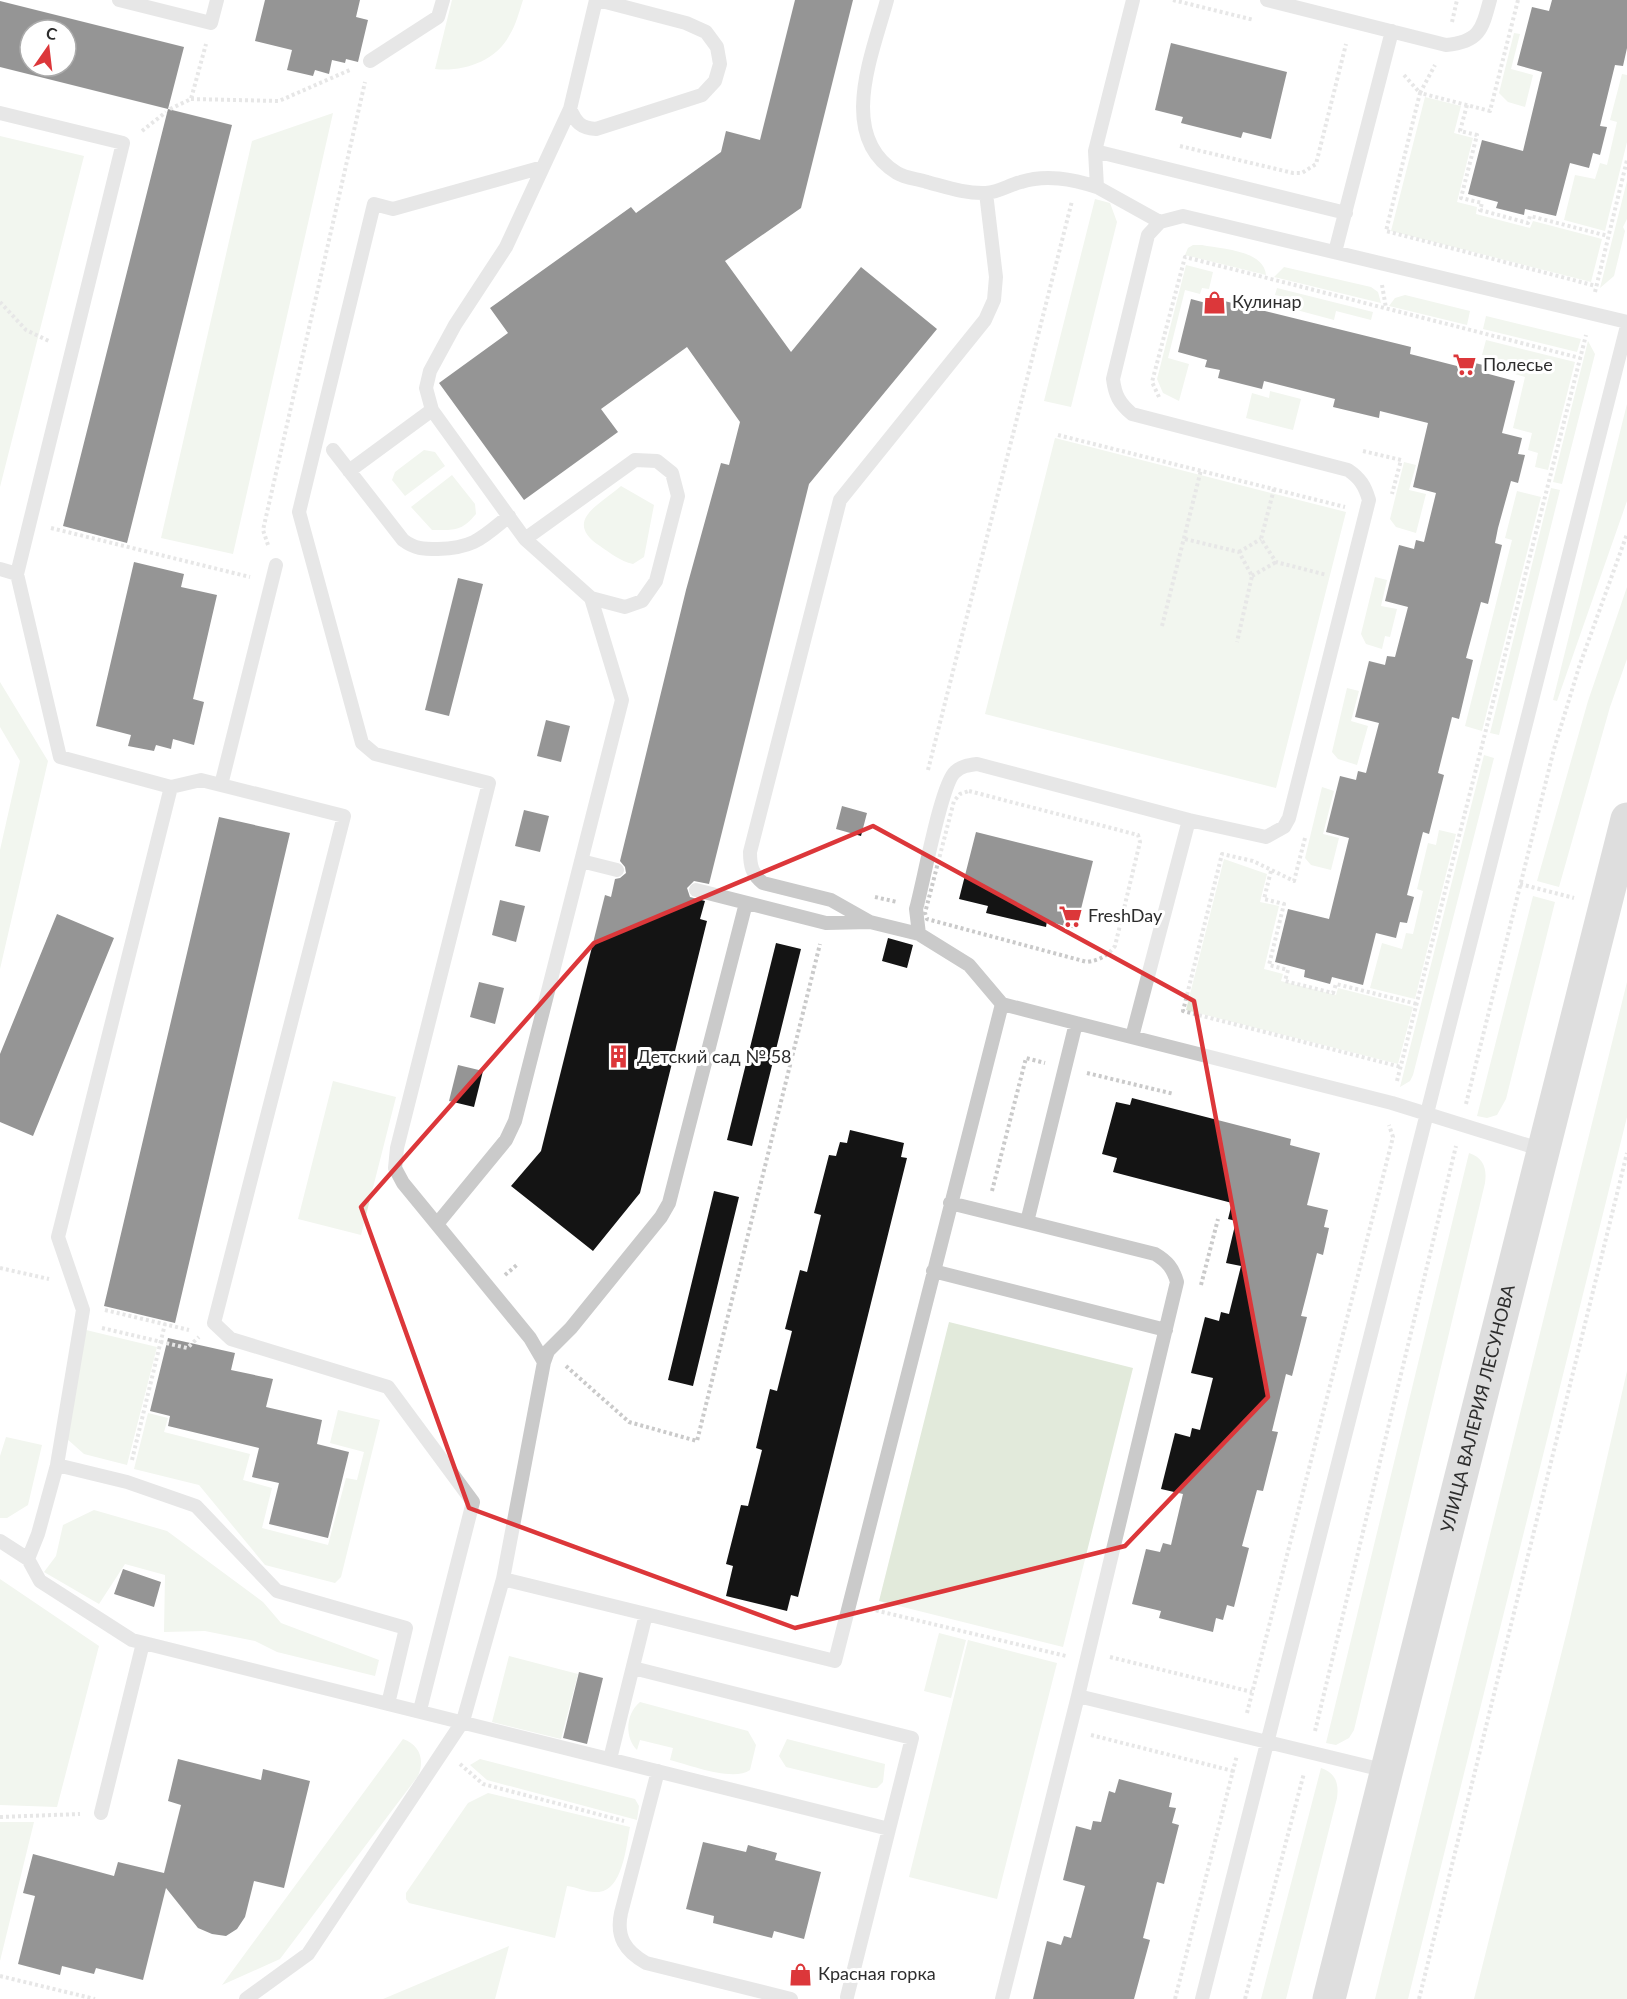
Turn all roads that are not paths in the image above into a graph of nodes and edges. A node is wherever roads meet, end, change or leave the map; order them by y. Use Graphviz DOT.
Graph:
graph roads {
  1 [pos="119,0"];
  2 [pos="217,0"];
  3 [pos="443,0"];
  4 [pos="597,0"];
  5 [pos="887,0"];
  6 [pos="1133,0"];
  7 [pos="1267,0"];
  8 [pos="1490,0"];
  9 [pos="1392,31"];
  10 [pos="370,61"];
  11 [pos="570,109"];
  12 [pos="0,113"];
  13 [pos="1095,151"];
  14 [pos="543,167"];
  15 [pos="1097,187"];
  16 [pos="986,193"];
  17 [pos="1346,213"];
  18 [pos="1160,222"];
  19 [pos="1335,252"];
  20 [pos="1627,324"];
  21 [pos="432,410"];
  22 [pos="333,450"];
  23 [pos="349,471"];
  24 [pos="509,516"];
  25 [pos="525,539"];
  26 [pos="276,565"];
  27 [pos="0,569"];
  28 [pos="17,573"];
  29 [pos="591,598"];
  30 [pos="221,785"];
  31 [pos="171,787"];
  32 [pos="1627,819"];
  33 [pos="1189,820"];
  34 [pos="581,861"];
  35 [pos="617,870"];
  36 [pos="696,890"];
  37 [pos="746,903"];
  38 [pos="870,922"];
  39 [pos="919,934"];
  40 [pos="1002,1004"];
  41 [pos="1076,1023"];
  42 [pos="1132,1037"];
  43 [pos="1428,1114"];
  44 [pos="1543,1150"];
  45 [pos="950,1203"];
  46 [pos="1027,1222"];
  47 [pos="437,1224"];
  48 [pos="933,1271"];
  49 [pos="1166,1330"];
  50 [pos="546,1357"];
  51 [pos="57,1465"];
  52 [pos="0,1541"];
  53 [pos="28,1559"];
  54 [pos="503,1579"];
  55 [pos="646,1614"];
  56 [pos="143,1643"];
  57 [pos="633,1668"];
  58 [pos="1078,1696"];
  59 [pos="388,1704"];
  60 [pos="420,1710"];
  61 [pos="463,1721"];
  62 [pos="1267,1742"];
  63 [pos="610,1758"];
  64 [pos="658,1771"];
  65 [pos="1387,1771"];
  66 [pos="101,1813"];
  67 [pos="889,1829"];
  68 [pos="733,1985"];
  69 [pos="848,1998"];
  70 [pos="246,1999"];
  71 [pos="730,1999"];
  72 [pos="791,1999"];
  73 [pos="1002,1999"];
  74 [pos="1202,1999"];
  75 [pos="1329,1999"];
  1 -- 2 [label="lane"];
  3 -- 10 [label="lane"];
  4 -- 11 [label="lane"];
  4 -- 11 [label="lane"];
  5 -- 16 [label="lane"];
  6 -- 13 [label="lane"];
  7 -- 9 [label="lane"];
  8 -- 9 [label="lane"];
  9 -- 17 [label="lane"];
  11 -- 14 [label="lane"];
  12 -- 28 [label="lane"];
  13 -- 15 [label="lane"];
  13 -- 17 [label="lane"];
  14 -- 21 [label="lane"];
  14 -- 47 [label="lane"];
  15 -- 16 [label="lane"];
  15 -- 18 [label="lane"];
  16 -- 38 [label="lane"];
  17 -- 19 [label="lane"];
  18 -- 19 [label="lane"];
  18 -- 33 [label="lane"];
  19 -- 20 [label="lane"];
  20 -- 43 [label="lane"];
  21 -- 23 [label="lane"];
  21 -- 24 [label="lane"];
  22 -- 23 [label="lane"];
  23 -- 24 [label="lane"];
  24 -- 25 [label="lane"];
  25 -- 29 [label="lane"];
  25 -- 29 [label="lane"];
  26 -- 30 [label="lane"];
  27 -- 28 [label="lane"];
  28 -- 31 [label="lane"];
  29 -- 34 [label="lane"];
  30 -- 31 [label="lane"];
  30 -- 60 [label="lane"];
  31 -- 51 [label="lane"];
  32 -- 44 [label="main road, УЛИЦА ВАЛЕРИЯ ЛЕСУНОВА"];
  33 -- 39 [label="lane"];
  33 -- 42 [label="lane"];
  34 -- 35 [label="lane"];
  34 -- 47 [label="lane"];
  36 -- 37 [label="lane"];
  37 -- 38 [label="lane"];
  37 -- 50 [label="lane"];
  38 -- 39 [label="lane"];
  39 -- 40 [label="lane"];
  40 -- 41 [label="lane"];
  40 -- 45 [label="lane"];
  41 -- 42 [label="lane"];
  41 -- 46 [label="lane"];
  42 -- 43 [label="lane"];
  43 -- 44 [label="lane"];
  43 -- 62 [label="lane"];
  44 -- 65 [label="main road, УЛИЦА ВАЛЕРИЯ ЛЕСУНОВА"];
  45 -- 46 [label="lane"];
  45 -- 48 [label="lane"];
  46 -- 49 [label="lane"];
  47 -- 50 [label="lane"];
  48 -- 49 [label="lane"];
  48 -- 55 [label="lane"];
  49 -- 58 [label="lane"];
  50 -- 54 [label="lane"];
  51 -- 53 [label="lane"];
  51 -- 59 [label="lane"];
  52 -- 53 [label="lane"];
  53 -- 56 [label="lane"];
  54 -- 55 [label="lane"];
  54 -- 61 [label="lane"];
  55 -- 57 [label="lane"];
  56 -- 59 [label="lane"];
  56 -- 66 [label="lane"];
  57 -- 63 [label="lane"];
  57 -- 67 [label="lane"];
  58 -- 62 [label="lane"];
  58 -- 73 [label="lane"];
  59 -- 60 [label="lane"];
  60 -- 61 [label="lane"];
  61 -- 63 [label="lane"];
  61 -- 70 [label="lane"];
  62 -- 65 [label="lane"];
  62 -- 74 [label="lane"];
  63 -- 64 [label="lane"];
  64 -- 67 [label="lane"];
  64 -- 68 [label="lane"];
  65 -- 75 [label="main road, УЛИЦА ВАЛЕРИЯ ЛЕСУНОВА"];
  67 -- 69 [label="lane"];
  68 -- 71 [label="lane"];
  68 -- 72 [label="lane"];
}
